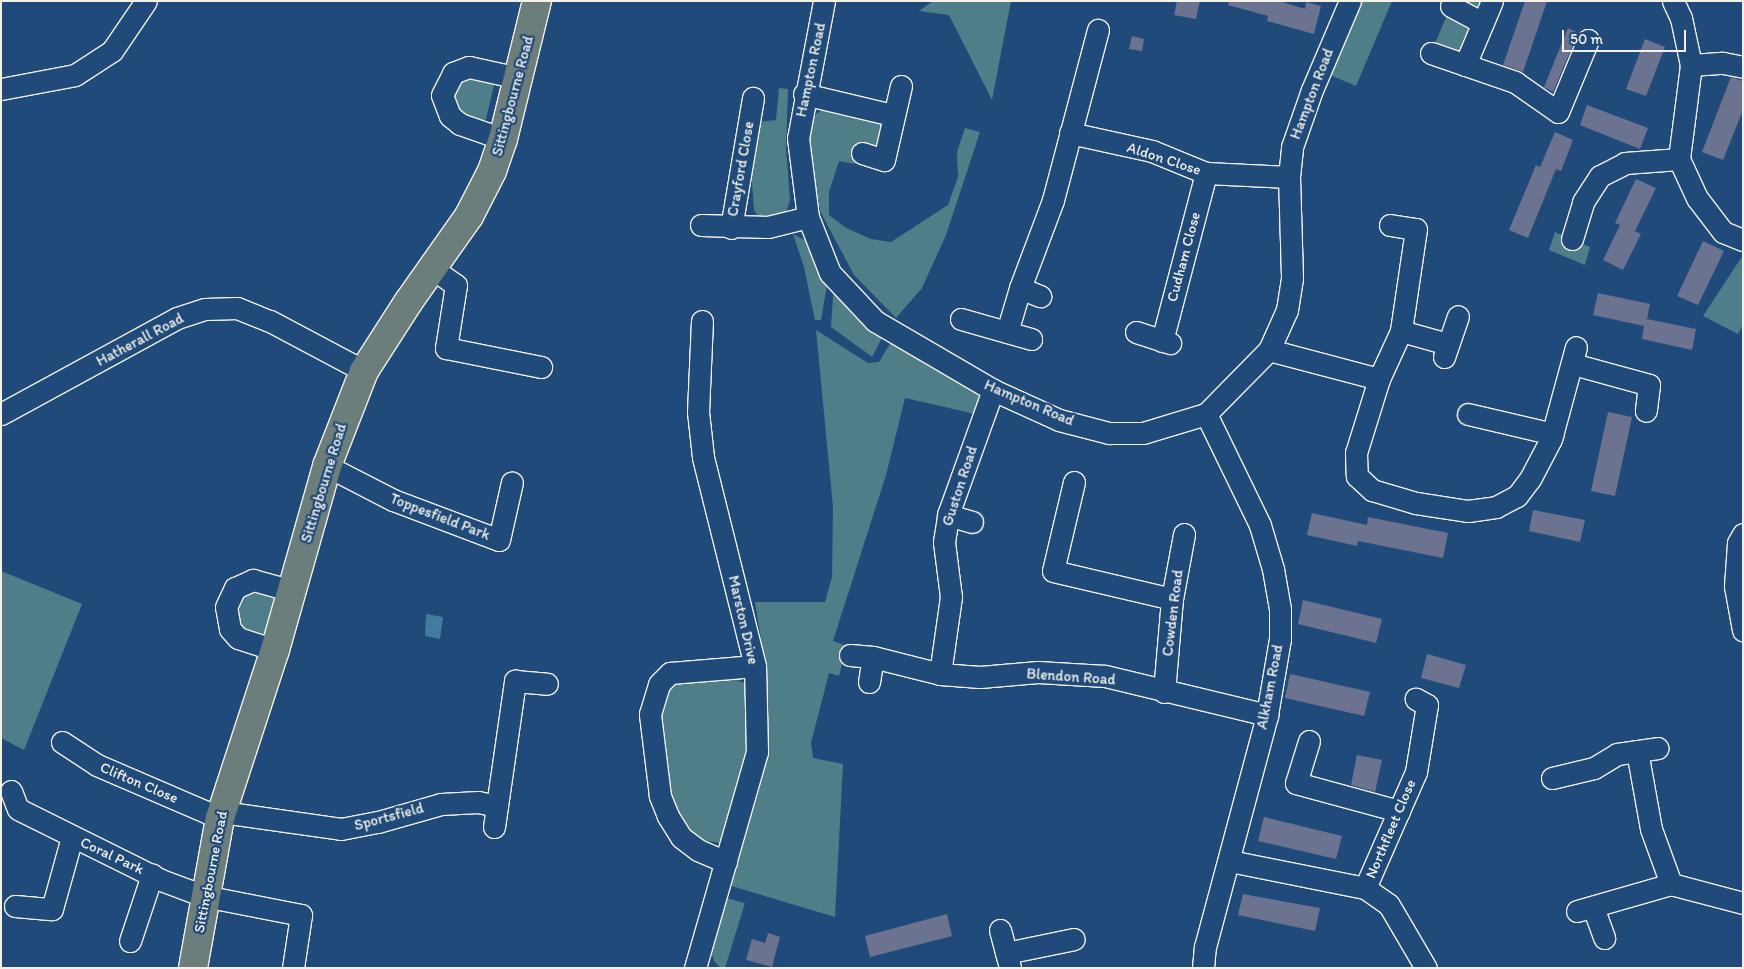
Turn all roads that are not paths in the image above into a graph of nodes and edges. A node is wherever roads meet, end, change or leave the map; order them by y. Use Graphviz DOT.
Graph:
graph roads {
  1 [pos="146,1"];
  2 [pos="537,1"];
  3 [pos="824,1"];
  4 [pos="1350,1"];
  5 [pos="1492,1"];
  6 [pos="1673,1"];
  7 [pos="1451,6"];
  8 [pos="1483,23"];
  9 [pos="1098,30"];
  10 [pos="1588,40"];
  11 [pos="1431,53"];
  12 [pos="1465,64"];
  13 [pos="1691,65"];
  14 [pos="1743,67"];
  15 [pos="518,78"];
  16 [pos="902,86"];
  17 [pos="1,89"];
  18 [pos="804,94"];
  19 [pos="756,107"];
  20 [pos="893,115"];
  21 [pos="1070,133"];
  22 [pos="503,140"];
  23 [pos="862,153"];
  24 [pos="1679,159"];
  25 [pos="1206,173"];
  26 [pos="1289,177"];
  27 [pos="808,217"];
  28 [pos="701,225"];
  29 [pos="1390,225"];
  30 [pos="731,228"];
  31 [pos="1572,239"];
  32 [pos="1743,240"];
  33 [pos="433,269"];
  34 [pos="1020,288"];
  35 [pos="1040,296"];
  36 [pos="1458,316"];
  37 [pos="961,319"];
  38 [pos="702,320"];
  39 [pos="1010,322"];
  40 [pos="1401,331"];
  41 [pos="1136,332"];
  42 [pos="1031,339"];
  43 [pos="1269,350"];
  44 [pos="541,367"];
  45 [pos="364,371"];
  46 [pos="1380,379"];
  47 [pos="993,390"];
  48 [pos="1646,411"];
  49 [pos="1,414"];
  50 [pos="1206,414"];
  51 [pos="1468,414"];
  52 [pos="1553,434"];
  53 [pos="327,466"];
  54 [pos="512,482"];
  55 [pos="1074,482"];
  56 [pos="948,515"];
  57 [pos="972,522"];
  58 [pos="1184,534"];
  59 [pos="1743,534"];
  60 [pos="293,591"];
  61 [pos="1172,599"];
  62 [pos="1743,630"];
  63 [pos="275,650"];
  64 [pos="850,655"];
  65 [pos="873,658"];
  66 [pos="755,666"];
  67 [pos="940,674"];
  68 [pos="869,682"];
  69 [pos="547,684"];
  70 [pos="1164,692"];
  71 [pos="1416,700"];
  72 [pos="1267,715"];
  73 [pos="1309,741"];
  74 [pos="62,742"];
  75 [pos="1552,778"];
  76 [pos="11,791"];
  77 [pos="497,806"];
  78 [pos="1399,811"];
  79 [pos="221,815"];
  80 [pos="494,827"];
  81 [pos="72,838"];
  82 [pos="1230,861"];
  83 [pos="726,862"];
  84 [pos="152,875"];
  85 [pos="1671,884"];
  86 [pos="1366,888"];
  87 [pos="204,896"];
  88 [pos="1743,903"];
  89 [pos="14,906"];
  90 [pos="1000,930"];
  91 [pos="1604,938"];
  92 [pos="1074,939"];
  93 [pos="130,941"];
  94 [pos="1008,960"];
  95 [pos="193,968"];
  96 [pos="293,968"];
  97 [pos="695,968"];
  98 [pos="1203,968"];
  99 [pos="1426,968"];
  1 -- 17 [label="street"];
  2 -- 15 [label="highway, Sittingbourne Road"];
  3 -- 18 [label="street, Hampton Road"];
  4 -- 26 [label="street, Hampton Road"];
  5 -- 8 [label="street"];
  6 -- 13 [label="street"];
  7 -- 8 [label="street"];
  8 -- 12 [label="street"];
  9 -- 21 [label="street"];
  10 -- 12 [label="street"];
  11 -- 12 [label="street"];
  13 -- 14 [label="street"];
  13 -- 24 [label="street"];
  15 -- 22 [label="highway, Sittingbourne Road"];
  15 -- 22 [label="street"];
  16 -- 20 [label="street"];
  18 -- 20 [label="street"];
  18 -- 27 [label="street, Hampton Road"];
  19 -- 30 [label="street, Crayford Close"];
  20 -- 23 [label="street"];
  21 -- 25 [label="street, Aldon Close"];
  21 -- 34 [label="street"];
  22 -- 33 [label="highway, Sittingbourne Road"];
  24 -- 31 [label="street"];
  24 -- 32 [label="street"];
  25 -- 26 [label="street, Aldon Close"];
  25 -- 41 [label="street, Cudham Close"];
  26 -- 43 [label="street, Hampton Road"];
  27 -- 30 [label="street, Crayford Close"];
  27 -- 47 [label="street, Hampton Road"];
  28 -- 30 [label="street, Crayford Close"];
  29 -- 40 [label="street"];
  33 -- 44 [label="street"];
  33 -- 45 [label="highway, Sittingbourne Road"];
  34 -- 35 [label="street"];
  34 -- 39 [label="street"];
  36 -- 40 [label="street"];
  37 -- 39 [label="street"];
  38 -- 66 [label="street, Marston Drive"];
  39 -- 42 [label="street"];
  40 -- 46 [label="street"];
  43 -- 46 [label="street"];
  43 -- 50 [label="street, Hampton Road"];
  45 -- 49 [label="street, Hatherall Road"];
  45 -- 53 [label="highway, Sittingbourne Road"];
  46 -- 52 [label="street"];
  47 -- 50 [label="street, Hampton Road"];
  47 -- 56 [label="street, Guston Road"];
  48 -- 52 [label="street"];
  50 -- 72 [label="street, Alkham Road"];
  51 -- 52 [label="street"];
  53 -- 54 [label="street, Toppesfield Park"];
  53 -- 60 [label="highway, Sittingbourne Road"];
  55 -- 61 [label="street"];
  56 -- 57 [label="street"];
  56 -- 67 [label="street, Guston Road"];
  58 -- 61 [label="street, Cowden Road"];
  59 -- 62 [label="street"];
  60 -- 63 [label="highway, Sittingbourne Road"];
  60 -- 63 [label="street"];
  61 -- 70 [label="street, Cowden Road"];
  63 -- 79 [label="highway, Sittingbourne Road"];
  64 -- 65 [label="street, Blendon Road"];
  65 -- 67 [label="street, Blendon Road"];
  65 -- 68 [label="street"];
  66 -- 83 [label="street, Marston Drive"];
  66 -- 83 [label="street"];
  67 -- 70 [label="street, Blendon Road"];
  69 -- 77 [label="street"];
  70 -- 72 [label="street, Blendon Road"];
  71 -- 78 [label="street, Northfleet Close"];
  72 -- 82 [label="street, Alkham Road"];
  73 -- 78 [label="street"];
  74 -- 79 [label="street, Clifton Close"];
  75 -- 85 [label="street"];
  76 -- 81 [label="street, Coral Park"];
  77 -- 79 [label="street, Sportsfield"];
  77 -- 80 [label="street"];
  78 -- 86 [label="street, Northfleet Close"];
  79 -- 87 [label="highway, Sittingbourne Road"];
  81 -- 84 [label="street, Coral Park"];
  81 -- 89 [label="street, Coral Park"];
  82 -- 86 [label="street, Northfleet Close"];
  82 -- 98 [label="street, Alkham Road"];
  83 -- 97 [label="street, Marston Drive"];
  84 -- 87 [label="street, Coral Park"];
  84 -- 93 [label="street, Coral Park"];
  85 -- 88 [label="street"];
  85 -- 91 [label="street"];
  86 -- 99 [label="street"];
  87 -- 95 [label="highway, Sittingbourne Road"];
  87 -- 96 [label="street, Coral Park"];
  90 -- 94 [label="street"];
  92 -- 94 [label="street"];
}
